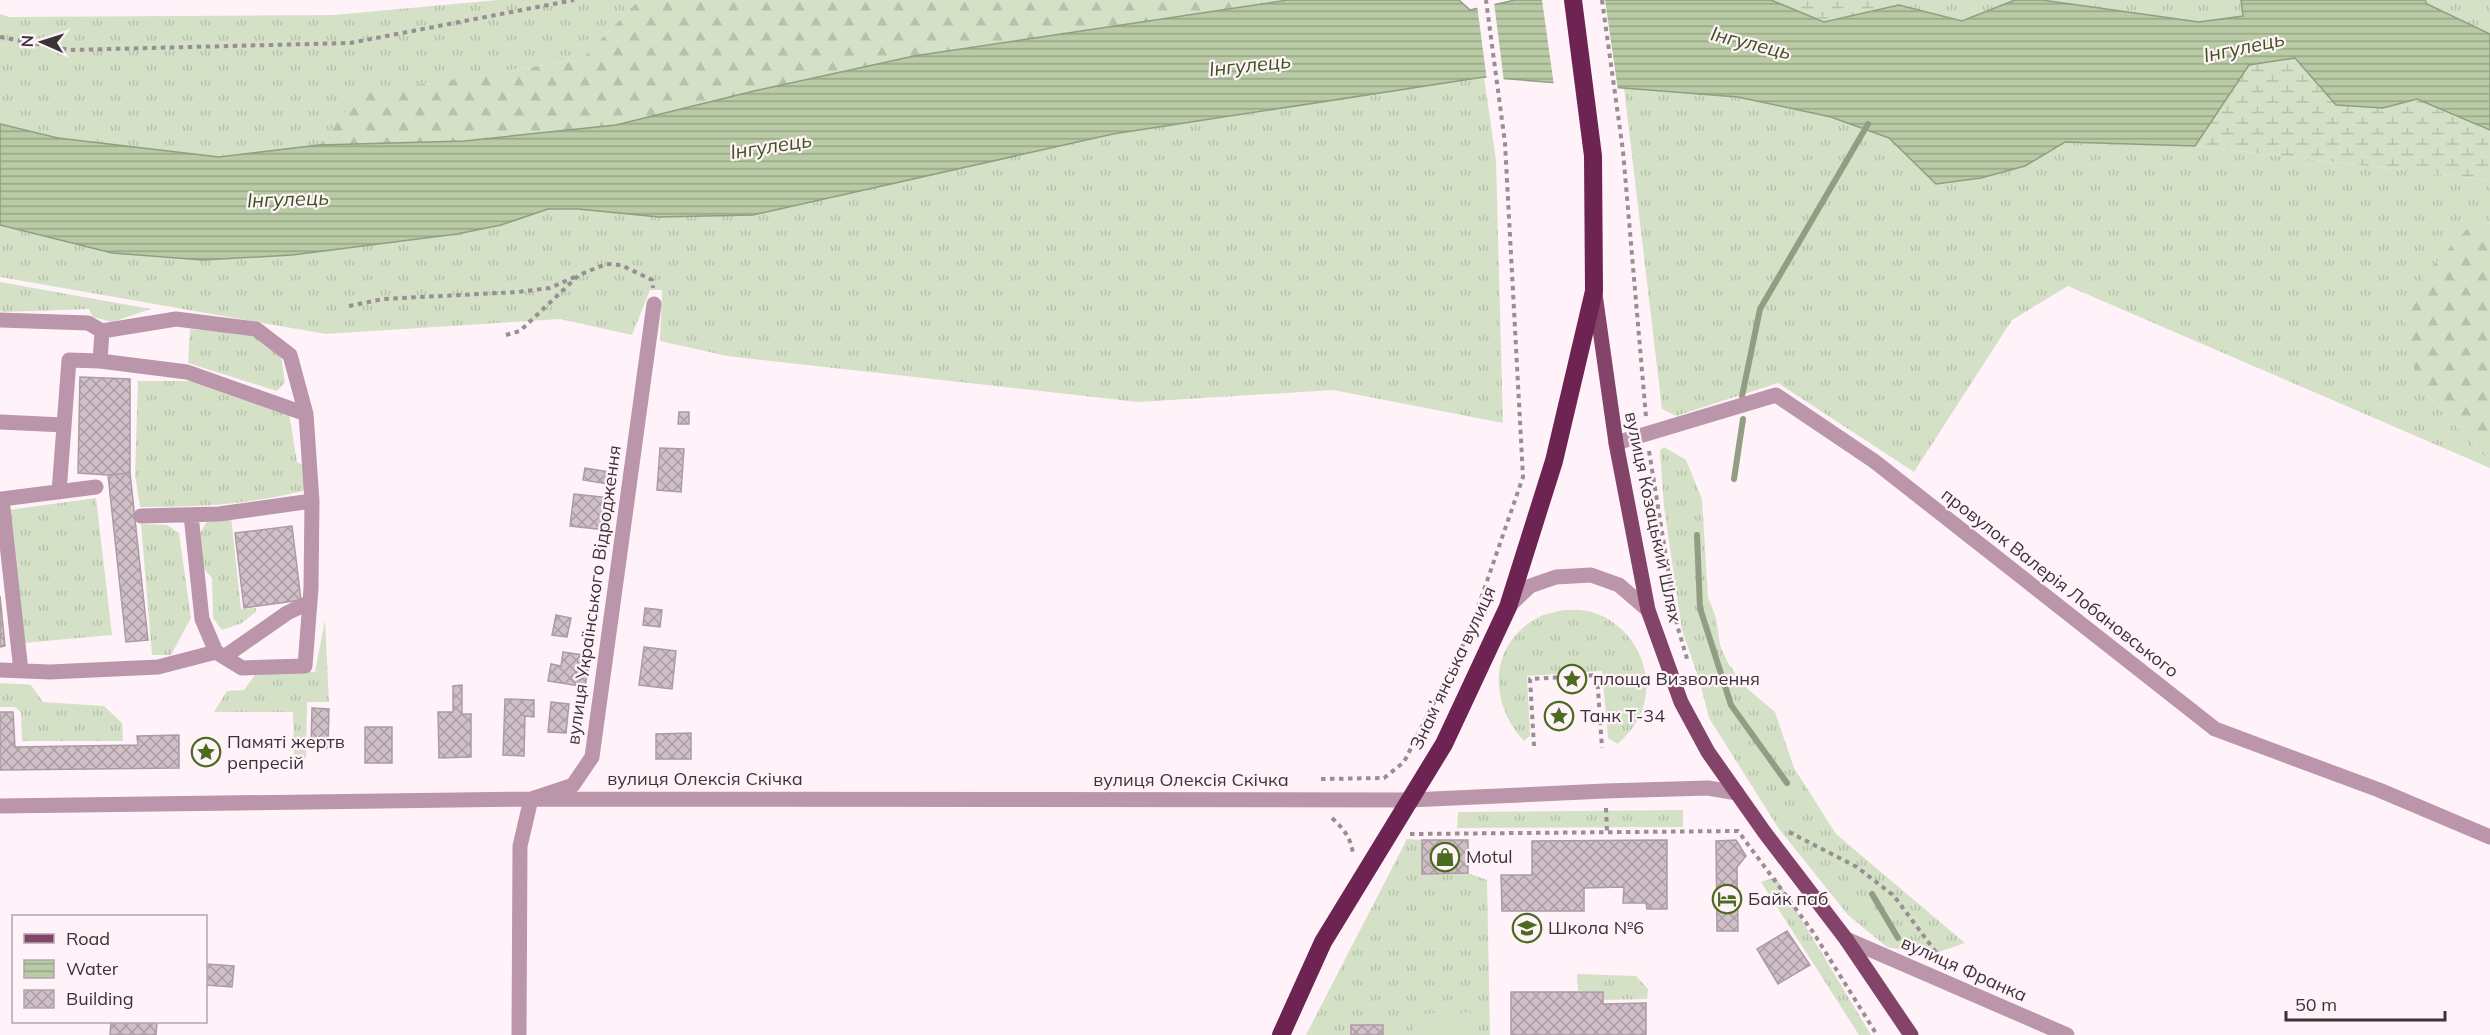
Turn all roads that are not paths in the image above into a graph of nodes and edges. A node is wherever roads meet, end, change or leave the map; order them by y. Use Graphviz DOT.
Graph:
graph roads {
  1 [pos="1573,0"];
  2 [pos="1594,291"];
  3 [pos="654,304"];
  4 [pos="0,320"];
  5 [pos="102,331"];
  6 [pos="100,361"];
  7 [pos="306,414"];
  8 [pos="0,422"];
  9 [pos="64,425"];
  10 [pos="1616,443"];
  11 [pos="96,487"];
  12 [pos="59,492"];
  13 [pos="312,501"];
  14 [pos="191,515"];
  15 [pos="141,516"];
  16 [pos="310,602"];
  17 [pos="1508,607"];
  18 [pos="1648,610"];
  19 [pos="220,655"];
  20 [pos="0,670"];
  21 [pos="21,671"];
  22 [pos="1737,793"];
  23 [pos="531,799"];
  24 [pos="1410,800"];
  25 [pos="0,806"];
  26 [pos="2490,837"];
  27 [pos="1846,939"];
  28 [pos="519,1035"];
  29 [pos="1281,1035"];
  30 [pos="1911,1035"];
  31 [pos="2067,1035"];
  1 -- 2 [label="highway, Знамʼянська вулиця"];
  2 -- 10 [label="main road, вулиця Козацький Шлях"];
  2 -- 17 [label="highway, Знамʼянська вулиця"];
  3 -- 23 [label="street, вулиця Українського Відродження"];
  4 -- 5 [label="street"];
  5 -- 6 [label="street"];
  5 -- 7 [label="street"];
  6 -- 7 [label="street"];
  6 -- 9 [label="street"];
  7 -- 13 [label="street"];
  8 -- 9 [label="street"];
  9 -- 12 [label="street"];
  10 -- 18 [label="main road, вулиця Козацький Шлях"];
  10 -- 26 [label="street, провулок Валерія Лобановського"];
  11 -- 12 [label="street"];
  12 -- 21 [label="street"];
  13 -- 14 [label="street"];
  13 -- 16 [label="street"];
  14 -- 15 [label="street"];
  14 -- 19 [label="street"];
  16 -- 19 [label="street"];
  16 -- 19 [label="street"];
  17 -- 18 [label="street"];
  17 -- 24 [label="highway, Знамʼянська вулиця"];
  18 -- 22 [label="main road, вулиця Козацький Шлях"];
  19 -- 21 [label="street"];
  20 -- 21 [label="street"];
  22 -- 24 [label="street, вулиця Олексія Скічка"];
  22 -- 27 [label="main road, вулиця Козацький Шлях"];
  23 -- 24 [label="street, вулиця Олексія Скічка"];
  23 -- 25 [label="street, вулиця Олексія Скічка"];
  23 -- 28 [label="street"];
  24 -- 29 [label="highway, Знамʼянська вулиця"];
  27 -- 30 [label="main road, вулиця Козацький Шлях"];
  27 -- 31 [label="street, вулиця Франка"];
}
